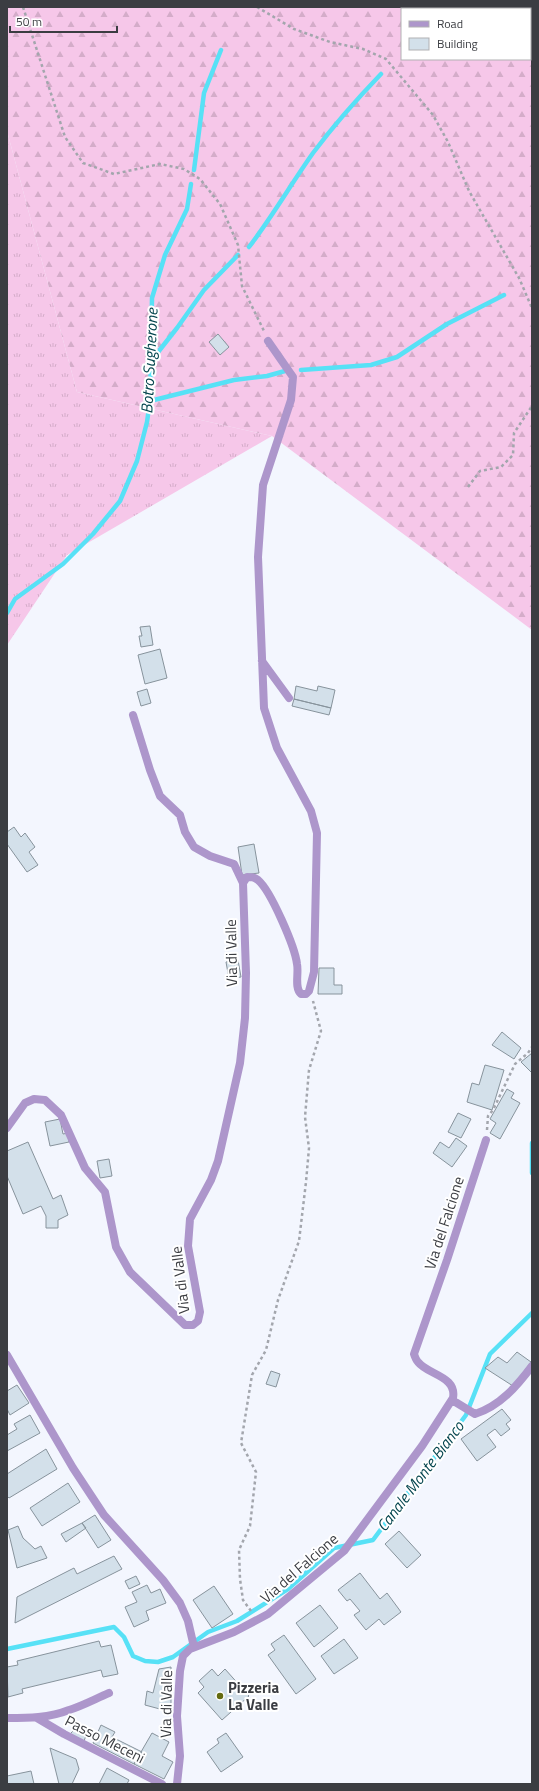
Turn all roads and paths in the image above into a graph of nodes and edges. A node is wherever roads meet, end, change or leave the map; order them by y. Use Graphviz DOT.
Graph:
graph roads {
  1 [pos="24,7"];
  2 [pos="257,7"];
  3 [pos="532,308"];
  4 [pos="268,341"];
  5 [pos="532,406"];
  6 [pos="468,487"];
  7 [pos="262,661"];
  8 [pos="289,698"];
  9 [pos="133,715"];
  10 [pos="242,883"];
  11 [pos="309,991"];
  12 [pos="532,1047"];
  13 [pos="7,1128"];
  14 [pos="486,1140"];
  15 [pos="7,1355"];
  16 [pos="532,1366"];
  17 [pos="455,1402"];
  18 [pos="251,1610"];
  19 [pos="194,1647"];
  20 [pos="109,1693"];
  21 [pos="7,1718"];
  22 [pos="37,1718"];
  23 [pos="162,1784"];
  24 [pos="177,1784"];
  1 -- 4 [label="path"];
  2 -- 3 [label="path"];
  4 -- 7 [label="street"];
  5 -- 6 [label="path"];
  7 -- 8 [label="street"];
  7 -- 11 [label="street"];
  9 -- 10 [label="street, Via di Valle"];
  10 -- 11 [label="street"];
  10 -- 13 [label="street, Via di Valle"];
  11 -- 18 [label="path"];
  12 -- 14 [label="path"];
  14 -- 17 [label="street, Via del Falcione"];
  15 -- 19 [label="street"];
  16 -- 17 [label="street"];
  17 -- 19 [label="street, Via del Falcione"];
  19 -- 24 [label="street, Via di Valle"];
  20 -- 22 [label="street, Passo Meceni"];
  21 -- 22 [label="street, Passo Meceni"];
  22 -- 23 [label="street, Passo Meceni"];
}
